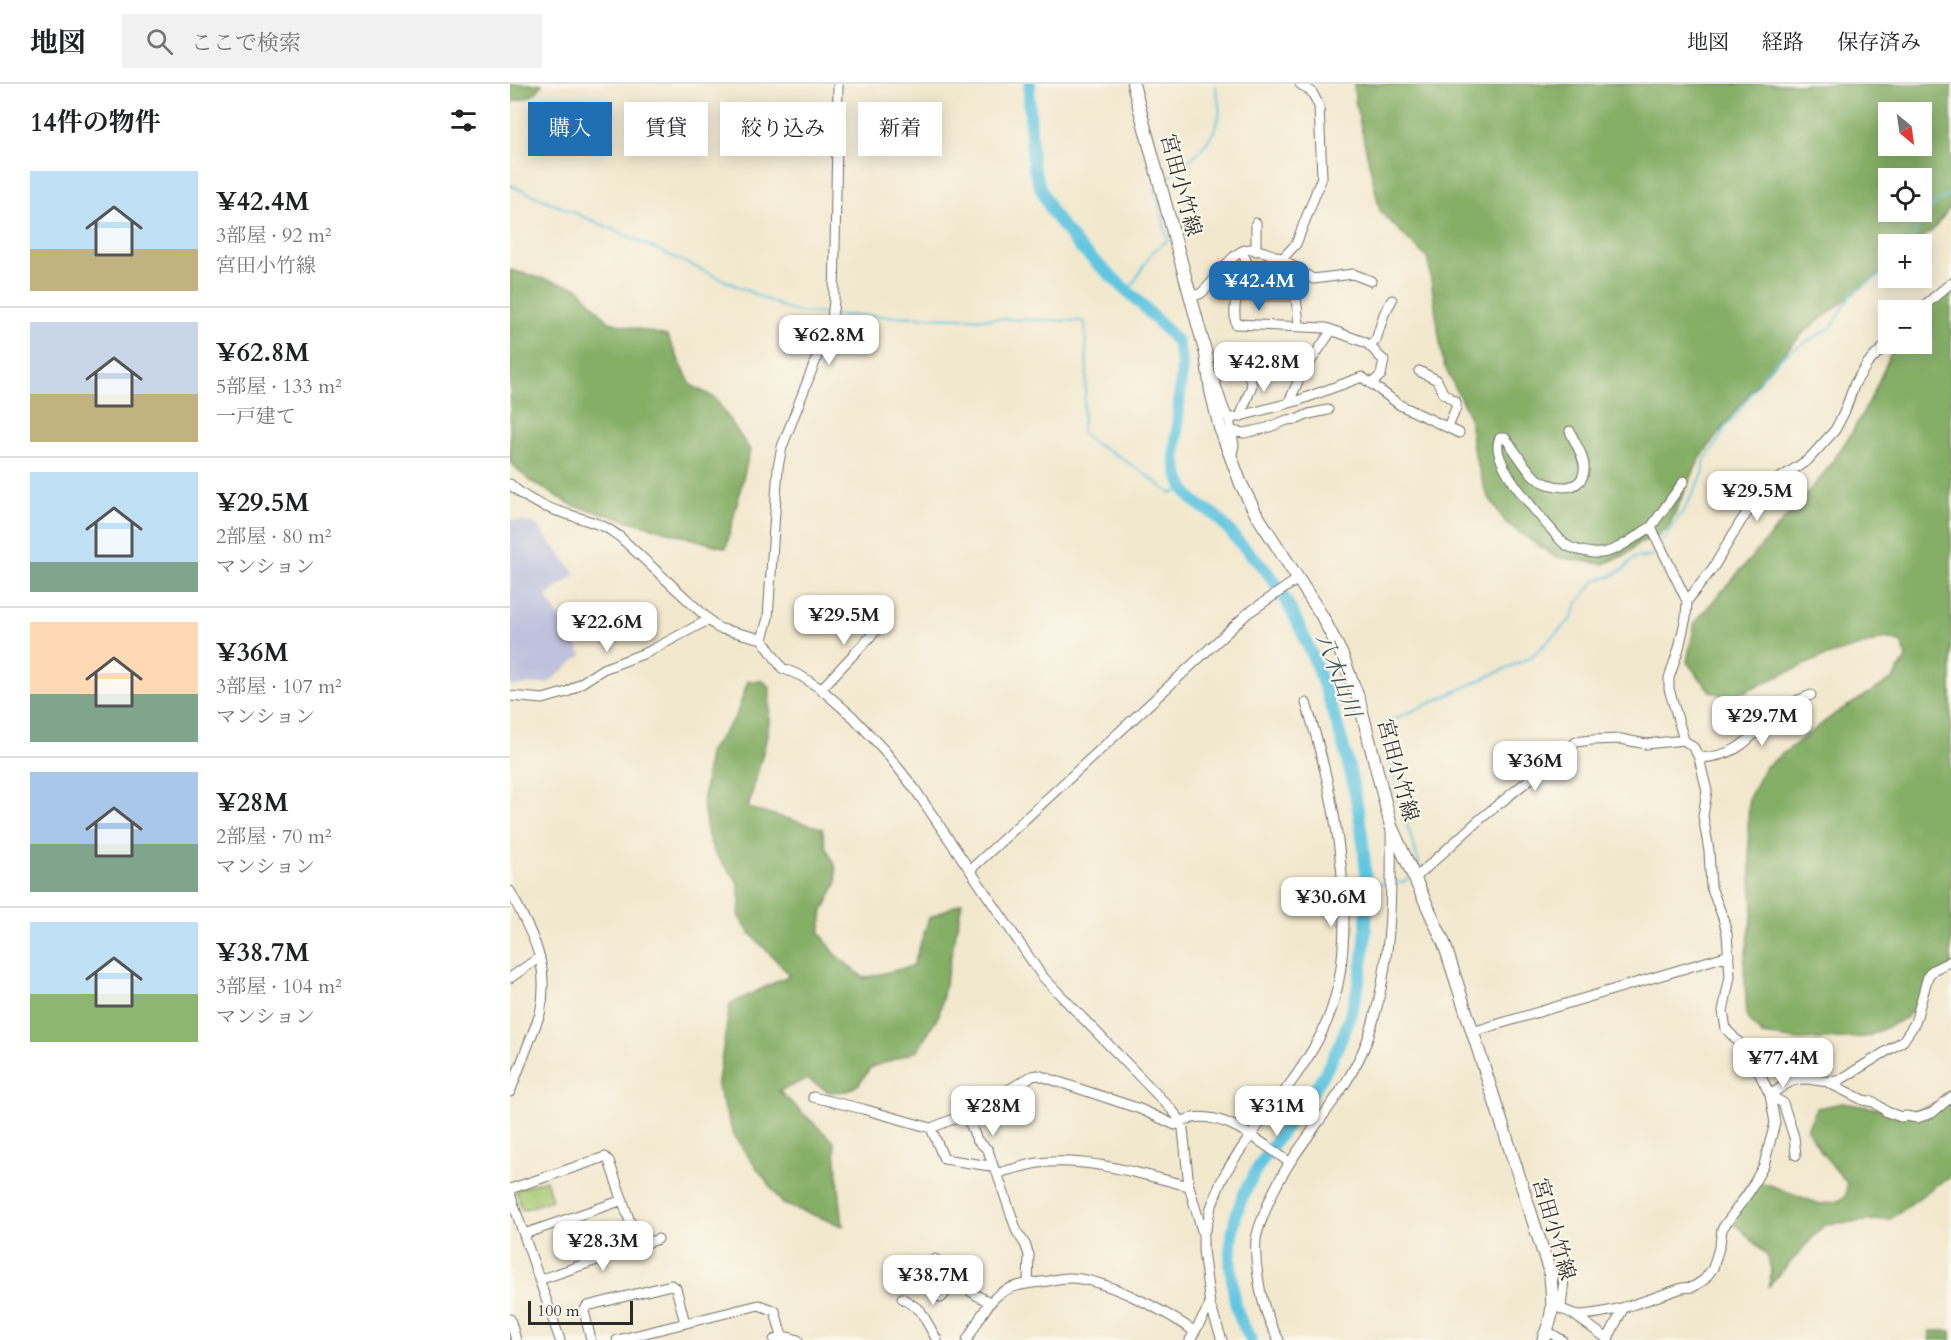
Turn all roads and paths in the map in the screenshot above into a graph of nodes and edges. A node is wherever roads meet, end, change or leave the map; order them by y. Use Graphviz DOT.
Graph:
graph roads {
  1 [pos="838,84"];
  2 [pos="1133,84"];
  3 [pos="1300,84"];
  4 [pos="1256,223"];
  5 [pos="1256,250"];
  6 [pos="1242,252"];
  7 [pos="1282,259"];
  8 [pos="1371,281"];
  9 [pos="1951,283"];
  10 [pos="1238,296"];
  11 [pos="1191,297"];
  12 [pos="1392,300"];
  13 [pos="1931,300"];
  14 [pos="1299,325"];
  15 [pos="1332,330"];
  16 [pos="1370,345"];
  17 [pos="1878,353"];
  18 [pos="1246,368"];
  19 [pos="1208,369"];
  20 [pos="1419,371"];
  21 [pos="1371,384"];
  22 [pos="1289,402"];
  23 [pos="1328,410"];
  24 [pos="1240,417"];
  25 [pos="1229,419"];
  26 [pos="1448,427"];
  27 [pos="1231,431"];
  28 [pos="1570,431"];
  29 [pos="1459,433"];
  30 [pos="1231,459"];
  31 [pos="1684,481"];
  32 [pos="510,484"];
  33 [pos="1651,527"];
  34 [pos="1294,582"];
  35 [pos="1688,601"];
  36 [pos="708,620"];
  37 [pos="885,621"];
  38 [pos="762,639"];
  39 [pos="821,689"];
  40 [pos="1811,694"];
  41 [pos="510,696"];
  42 [pos="1306,703"];
  43 [pos="1684,740"];
  44 [pos="1698,758"];
  45 [pos="1391,826"];
  46 [pos="970,870"];
  47 [pos="1414,879"];
  48 [pos="510,891"];
  49 [pos="513,906"];
  50 [pos="1729,954"];
  51 [pos="540,957"];
  52 [pos="1951,961"];
  53 [pos="510,978"];
  54 [pos="1472,1032"];
  55 [pos="513,1072"];
  56 [pos="1829,1083"];
  57 [pos="510,1092"];
  58 [pos="1770,1096"];
  59 [pos="813,1097"];
  60 [pos="1951,1097"];
  61 [pos="966,1114"];
  62 [pos="1181,1121"];
  63 [pos="931,1128"];
  64 [pos="1250,1134"];
  65 [pos="1796,1155"];
  66 [pos="1289,1162"];
  67 [pos="996,1171"];
  68 [pos="1189,1186"];
  69 [pos="510,1189"];
  70 [pos="510,1194"];
  71 [pos="623,1200"];
  72 [pos="524,1234"];
  73 [pos="1203,1234"];
  74 [pos="658,1239"];
  75 [pos="639,1245"];
  76 [pos="915,1278"];
  77 [pos="1564,1279"];
  78 [pos="539,1280"];
  79 [pos="957,1281"];
  80 [pos="1028,1283"];
  81 [pos="902,1298"];
  82 [pos="941,1298"];
  83 [pos="991,1302"];
  84 [pos="1210,1305"];
  85 [pos="1557,1307"];
  86 [pos="1624,1307"];
  87 [pos="1573,1314"];
  88 [pos="510,1319"];
  89 [pos="684,1323"];
  90 [pos="1545,1335"];
  91 [pos="647,1336"];
  92 [pos="1192,1336"];
  93 [pos="780,1339"];
  94 [pos="516,1340"];
  95 [pos="560,1340"];
  96 [pos="591,1340"];
  97 [pos="617,1340"];
  98 [pos="798,1340"];
  99 [pos="937,1340"];
  100 [pos="967,1340"];
  101 [pos="1222,1340"];
  102 [pos="1280,1340"];
  103 [pos="1562,1340"];
  104 [pos="1608,1340"];
  1 -- 38 [label="street"];
  2 -- 11 [label="main road, 宮田小竹線"];
  3 -- 7 [label="street"];
  4 -- 5 [label="street"];
  5 -- 6 [label="street"];
  5 -- 7 [label="street"];
  6 -- 10 [label="street"];
  6 -- 11 [label="street"];
  7 -- 8 [label="street"];
  9 -- 13 [label="street"];
  10 -- 14 [label="street"];
  10 -- 14 [label="street"];
  11 -- 19 [label="main road, 宮田小竹線"];
  12 -- 16 [label="street"];
  14 -- 15 [label="street"];
  15 -- 16 [label="street"];
  15 -- 22 [label="street"];
  16 -- 21 [label="street"];
  17 -- 35 [label="street"];
  18 -- 24 [label="street"];
  19 -- 25 [label="street"];
  19 -- 30 [label="main road, 宮田小竹線"];
  20 -- 26 [label="street"];
  21 -- 22 [label="street"];
  21 -- 26 [label="street"];
  22 -- 24 [label="street"];
  23 -- 27 [label="street"];
  24 -- 25 [label="street"];
  25 -- 27 [label="street"];
  26 -- 29 [label="street"];
  27 -- 30 [label="street"];
  28 -- 33 [label="street"];
  30 -- 34 [label="main road, 宮田小竹線"];
  31 -- 33 [label="street"];
  32 -- 36 [label="street"];
  33 -- 35 [label="street"];
  34 -- 45 [label="main road, 宮田小竹線"];
  34 -- 46 [label="street"];
  35 -- 43 [label="street"];
  36 -- 38 [label="street"];
  36 -- 41 [label="street"];
  37 -- 39 [label="street"];
  38 -- 39 [label="street"];
  39 -- 46 [label="street"];
  40 -- 44 [label="street"];
  42 -- 64 [label="street"];
  43 -- 44 [label="street"];
  43 -- 47 [label="street"];
  44 -- 50 [label="street"];
  45 -- 47 [label="main road, 宮田小竹線"];
  45 -- 66 [label="street"];
  46 -- 62 [label="street"];
  47 -- 54 [label="main road, 宮田小竹線"];
  48 -- 49 [label="street"];
  49 -- 51 [label="street"];
  50 -- 54 [label="street"];
  50 -- 58 [label="street"];
  51 -- 53 [label="street"];
  51 -- 55 [label="street"];
  52 -- 56 [label="street"];
  54 -- 85 [label="main road, 宮田小竹線"];
  55 -- 57 [label="street"];
  56 -- 58 [label="street"];
  56 -- 60 [label="street"];
  58 -- 65 [label="street"];
  58 -- 86 [label="street"];
  59 -- 63 [label="street"];
  61 -- 62 [label="street"];
  61 -- 63 [label="street"];
  61 -- 67 [label="street"];
  62 -- 64 [label="street"];
  62 -- 68 [label="street"];
  63 -- 67 [label="street"];
  64 -- 66 [label="street"];
  64 -- 73 [label="street"];
  66 -- 102 [label="street"];
  67 -- 68 [label="street"];
  67 -- 80 [label="street"];
  68 -- 73 [label="street"];
  69 -- 71 [label="street"];
  70 -- 72 [label="street"];
  71 -- 72 [label="street"];
  71 -- 75 [label="street"];
  72 -- 78 [label="street"];
  73 -- 84 [label="street"];
  74 -- 75 [label="street"];
  75 -- 78 [label="street"];
  76 -- 79 [label="street"];
  77 -- 85 [label="street"];
  78 -- 95 [label="street"];
  79 -- 82 [label="street"];
  79 -- 83 [label="street"];
  80 -- 83 [label="street"];
  80 -- 92 [label="street"];
  81 -- 99 [label="street"];
  83 -- 100 [label="street"];
  84 -- 92 [label="street"];
  84 -- 101 [label="street"];
  85 -- 87 [label="street"];
  85 -- 90 [label="main road, 宮田小竹線"];
  86 -- 87 [label="street"];
  86 -- 104 [label="street"];
  87 -- 104 [label="street"];
  88 -- 94 [label="street"];
  89 -- 91 [label="street"];
  89 -- 93 [label="street"];
  89 -- 96 [label="street"];
  90 -- 103 [label="street"];
  91 -- 97 [label="street"];
  93 -- 98 [label="street"];
}
